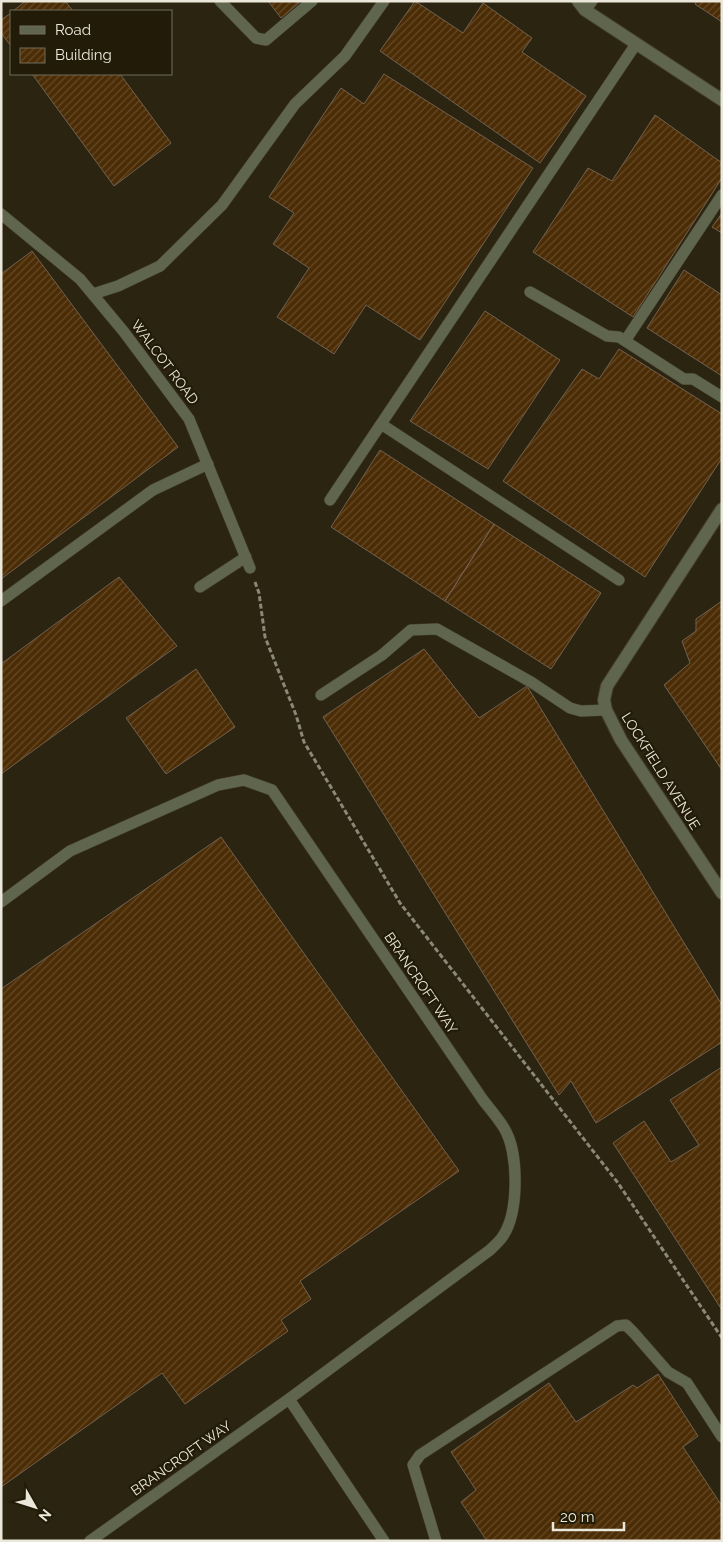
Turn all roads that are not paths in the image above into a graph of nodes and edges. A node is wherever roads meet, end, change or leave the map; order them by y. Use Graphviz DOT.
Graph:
graph roads {
  1 [pos="220,1"];
  2 [pos="312,1"];
  3 [pos="384,1"];
  4 [pos="585,4"];
  5 [pos="636,44"];
  6 [pos="722,100"];
  7 [pos="722,196"];
  8 [pos="1,214"];
  9 [pos="530,292"];
  10 [pos="92,294"];
  11 [pos="625,341"];
  12 [pos="722,397"];
  13 [pos="382,424"];
  14 [pos="208,464"];
  15 [pos="330,500"];
  16 [pos="722,509"];
  17 [pos="619,580"];
  18 [pos="200,587"];
  19 [pos="1,601"];
  20 [pos="321,695"];
  21 [pos="606,710"];
  22 [pos="722,893"];
  23 [pos="1,902"];
  24 [pos="289,1400"];
  25 [pos="722,1437"];
  26 [pos="90,1541"];
  27 [pos="384,1541"];
  28 [pos="436,1541"];
  1 -- 2 [label="lane"];
  3 -- 10 [label="lane"];
  4 -- 5 [label="street"];
  5 -- 6 [label="street"];
  5 -- 13 [label="lane"];
  7 -- 11 [label="lane"];
  8 -- 10 [label="lane, WALCOT ROAD"];
  9 -- 11 [label="lane"];
  10 -- 14 [label="lane, WALCOT ROAD"];
  11 -- 12 [label="lane"];
  13 -- 15 [label="lane"];
  13 -- 17 [label="lane"];
  14 -- 18 [label="lane, WALCOT ROAD"];
  14 -- 19 [label="lane"];
  16 -- 21 [label="street, LOCKFIELD AVENUE"];
  20 -- 21 [label="lane"];
  21 -- 22 [label="street, LOCKFIELD AVENUE"];
  23 -- 24 [label="lane, BRANCROFT WAY"];
  24 -- 26 [label="lane, BRANCROFT WAY"];
  24 -- 27 [label="lane"];
  25 -- 28 [label="lane"];
}
